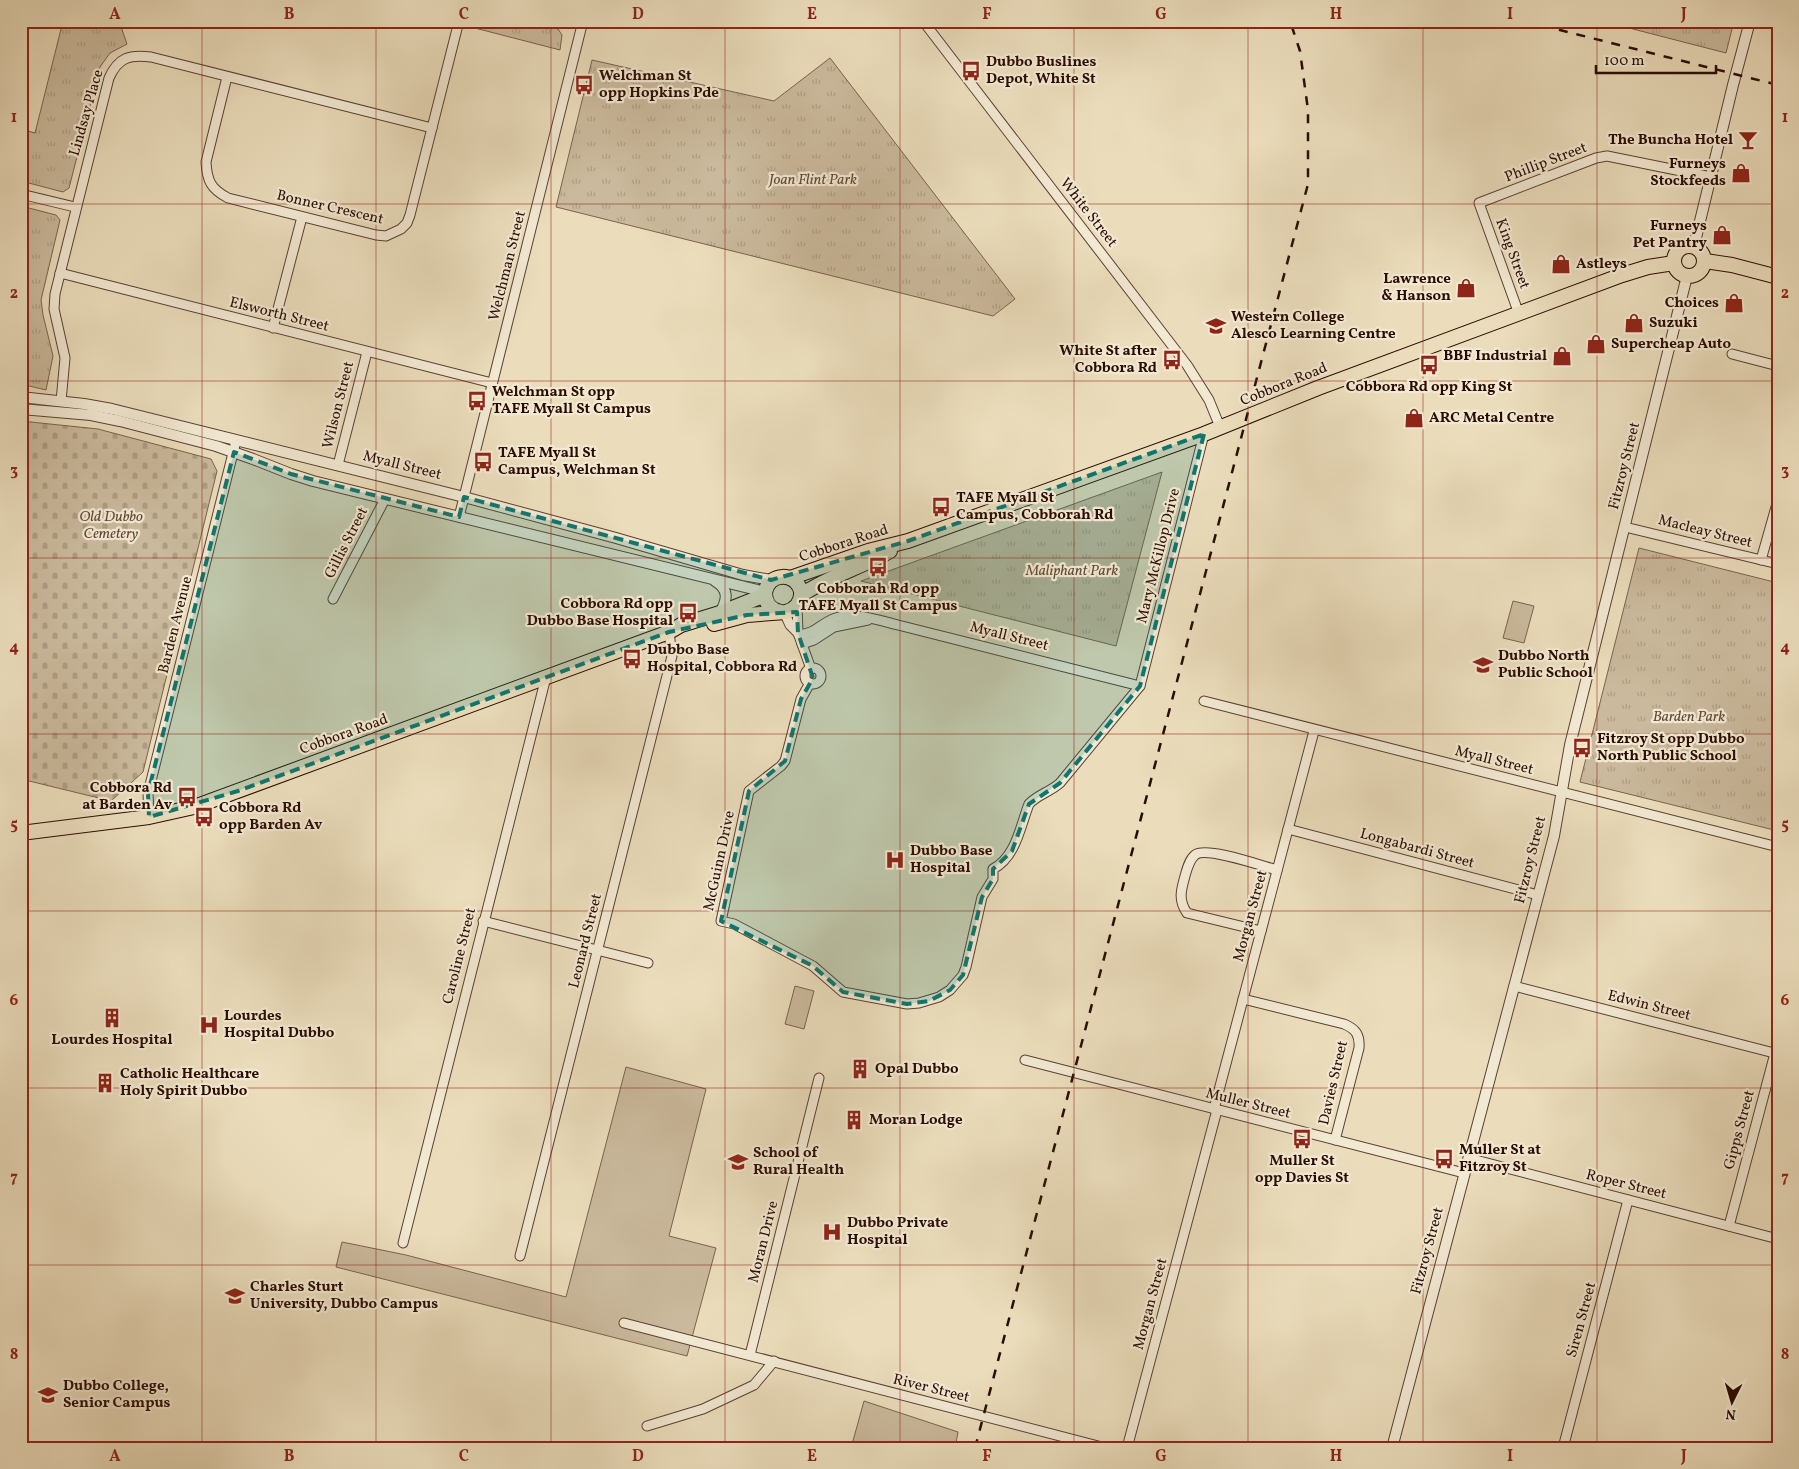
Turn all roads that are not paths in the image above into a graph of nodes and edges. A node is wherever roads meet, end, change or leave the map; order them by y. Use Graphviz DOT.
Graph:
graph roads {
  1 [pos="459,21"];
  2 [pos="583,21"];
  3 [pos="924,21"];
  4 [pos="1750,21"];
  5 [pos="227,77"];
  6 [pos="432,128"];
  7 [pos="1711,177"];
  8 [pos="21,194"];
  9 [pos="1479,202"];
  10 [pos="75,207"];
  11 [pos="302,217"];
  12 [pos="1694,246"];
  13 [pos="1705,261"];
  14 [pos="1674,263"];
  15 [pos="60,273"];
  16 [pos="1687,276"];
  17 [pos="1778,277"];
  18 [pos="1519,314"];
  19 [pos="273,328"];
  20 [pos="367,352"];
  21 [pos="1732,354"];
  22 [pos="1778,366"];
  23 [pos="492,383"];
  24 [pos="21,398"];
  25 [pos="61,401"];
  26 [pos="21,409"];
  27 [pos="1220,427"];
  28 [pos="1204,434"];
  29 [pos="236,441"];
  30 [pos="234,452"];
  31 [pos="338,465"];
  32 [pos="464,497"];
  33 [pos="385,499"];
  34 [pos="1778,500"];
  35 [pos="459,517"];
  36 [pos="1625,526"];
  37 [pos="908,541"];
  38 [pos="1762,560"];
  39 [pos="1778,564"];
  40 [pos="710,578"];
  41 [pos="790,578"];
  42 [pos="767,589"];
  43 [pos="333,599"];
  44 [pos="791,607"];
  45 [pos="720,613"];
  46 [pos="669,632"];
  47 [pos="799,637"];
  48 [pos="546,677"];
  49 [pos="1140,686"];
  50 [pos="1204,701"];
  51 [pos="1314,730"];
  52 [pos="1562,793"];
  53 [pos="149,817"];
  54 [pos="1288,830"];
  55 [pos="21,833"];
  56 [pos="1778,847"];
  57 [pos="1277,870"];
  58 [pos="1538,895"];
  59 [pos="483,921"];
  60 [pos="1261,932"];
  61 [pos="597,950"];
  62 [pos="648,963"];
  63 [pos="1514,986"];
  64 [pos="1243,999"];
  65 [pos="1778,1042"];
  66 [pos="1776,1053"];
  67 [pos="1026,1060"];
  68 [pos="819,1078"];
  69 [pos="1215,1110"];
  70 [pos="1336,1140"];
  71 [pos="1468,1158"];
  72 [pos="1464,1173"];
  73 [pos="1628,1200"];
  74 [pos="1729,1226"];
  75 [pos="1778,1239"];
  76 [pos="403,1243"];
  77 [pos="520,1256"];
  78 [pos="624,1323"];
  79 [pos="750,1355"];
  80 [pos="774,1361"];
  81 [pos="647,1426"];
  82 [pos="1106,1448"];
  83 [pos="1127,1448"];
  84 [pos="1392,1448"];
  85 [pos="1563,1448"];
  1 -- 6 [label="street, Bonner Crescent"];
  2 -- 23 [label="street, Welchman Street"];
  3 -- 27 [label="street, White Street"];
  4 -- 7 [label="street"];
  5 -- 6 [label="street, Lindsay Place"];
  5 -- 10 [label="street, Lindsay Place"];
  5 -- 11 [label="street, Bonner Crescent"];
  6 -- 11 [label="street, Bonner Crescent"];
  7 -- 9 [label="street, Phillip Street"];
  7 -- 12 [label="street"];
  8 -- 10 [label="street"];
  9 -- 18 [label="street, King Street"];
  10 -- 15 [label="street, Lindsay Place"];
  11 -- 19 [label="street"];
  12 -- 13 [label="main road"];
  12 -- 14 [label="main road"];
  13 -- 16 [label="main road"];
  13 -- 17 [label="main road"];
  14 -- 16 [label="main road"];
  14 -- 18 [label="main road, Cobbora Road"];
  15 -- 19 [label="street, Elsworth Street"];
  15 -- 25 [label="street, Lindsay Place"];
  16 -- 36 [label="street, Fitzroy Street"];
  18 -- 27 [label="main road, Cobbora Road"];
  19 -- 20 [label="street, Elsworth Street"];
  20 -- 23 [label="street, Elsworth Street"];
  20 -- 31 [label="street, Wilson Street"];
  21 -- 22 [label="street"];
  23 -- 32 [label="street, Welchman Street"];
  24 -- 25 [label="street, Myall Street"];
  25 -- 29 [label="street, Myall Street"];
  26 -- 30 [label="street"];
  27 -- 28 [label="main road, Cobbora Road"];
  28 -- 37 [label="main road, Cobbora Road"];
  28 -- 49 [label="street, Mary McKillop Drive"];
  29 -- 30 [label="street, Barden Avenue"];
  29 -- 31 [label="street, Myall Street"];
  30 -- 33 [label="street"];
  30 -- 53 [label="street, Barden Avenue"];
  31 -- 32 [label="street, Myall Street"];
  32 -- 35 [label="street, Welchman Street"];
  32 -- 42 [label="street, Myall Street"];
  33 -- 35 [label="street"];
  33 -- 43 [label="street, Gillis Street"];
  34 -- 38 [label="street"];
  35 -- 40 [label="street"];
  36 -- 38 [label="street, Macleay Street"];
  36 -- 52 [label="street, Fitzroy Street"];
  37 -- 41 [label="main road, Cobbora Road"];
  37 -- 44 [label="main road, Cobbora Road"];
  38 -- 39 [label="street, Macleay Street"];
  40 -- 42 [label="street"];
  40 -- 45 [label="street"];
  41 -- 42 [label="main road"];
  41 -- 44 [label="main road"];
  42 -- 44 [label="main road"];
  42 -- 45 [label="main road, Cobbora Road"];
  44 -- 46 [label="main road, Cobbora Road"];
  44 -- 47 [label="street"];
  44 -- 47 [label="street"];
  45 -- 46 [label="main road, Cobbora Road"];
  46 -- 48 [label="main road, Cobbora Road"];
  46 -- 61 [label="street, Leonard Street"];
  47 -- 49 [label="street, Myall Street"];
  47 -- 49 [label="street, McGuinn Drive"];
  48 -- 53 [label="main road, Cobbora Road"];
  48 -- 59 [label="street, Caroline Street"];
  50 -- 51 [label="street, Myall Street"];
  51 -- 52 [label="street, Myall Street"];
  51 -- 54 [label="street, Morgan Street"];
  52 -- 56 [label="street, Myall Street"];
  52 -- 58 [label="street, Fitzroy Street"];
  53 -- 55 [label="main road, Cobbora Road"];
  54 -- 57 [label="street, Morgan Street"];
  54 -- 58 [label="street, Longabardi Street"];
  57 -- 60 [label="street, Morgan Street"];
  57 -- 60 [label="street"];
  58 -- 63 [label="street, Fitzroy Street"];
  59 -- 61 [label="street"];
  59 -- 76 [label="street, Caroline Street"];
  60 -- 64 [label="street, Morgan Street"];
  61 -- 62 [label="street"];
  61 -- 77 [label="street, Leonard Street"];
  63 -- 66 [label="street, Edwin Street"];
  63 -- 71 [label="street, Fitzroy Street"];
  64 -- 69 [label="street, Morgan Street"];
  64 -- 70 [label="street, Davies Street"];
  65 -- 66 [label="street, Gipps Street"];
  66 -- 74 [label="street, Gipps Street"];
  67 -- 69 [label="street, Muller Street"];
  68 -- 79 [label="street, Moran Drive"];
  69 -- 70 [label="street, Muller Street"];
  69 -- 83 [label="street, Morgan Street"];
  70 -- 72 [label="street, Muller Street"];
  71 -- 72 [label="street, Fitzroy Street"];
  71 -- 73 [label="street, Roper Street"];
  72 -- 84 [label="street, Fitzroy Street"];
  73 -- 74 [label="street, Roper Street"];
  73 -- 85 [label="street, Siren Street"];
  74 -- 75 [label="street, Roper Street"];
  78 -- 79 [label="street, River Street"];
  79 -- 80 [label="street, River Street"];
  80 -- 81 [label="street"];
  80 -- 82 [label="street, River Street"];
}
